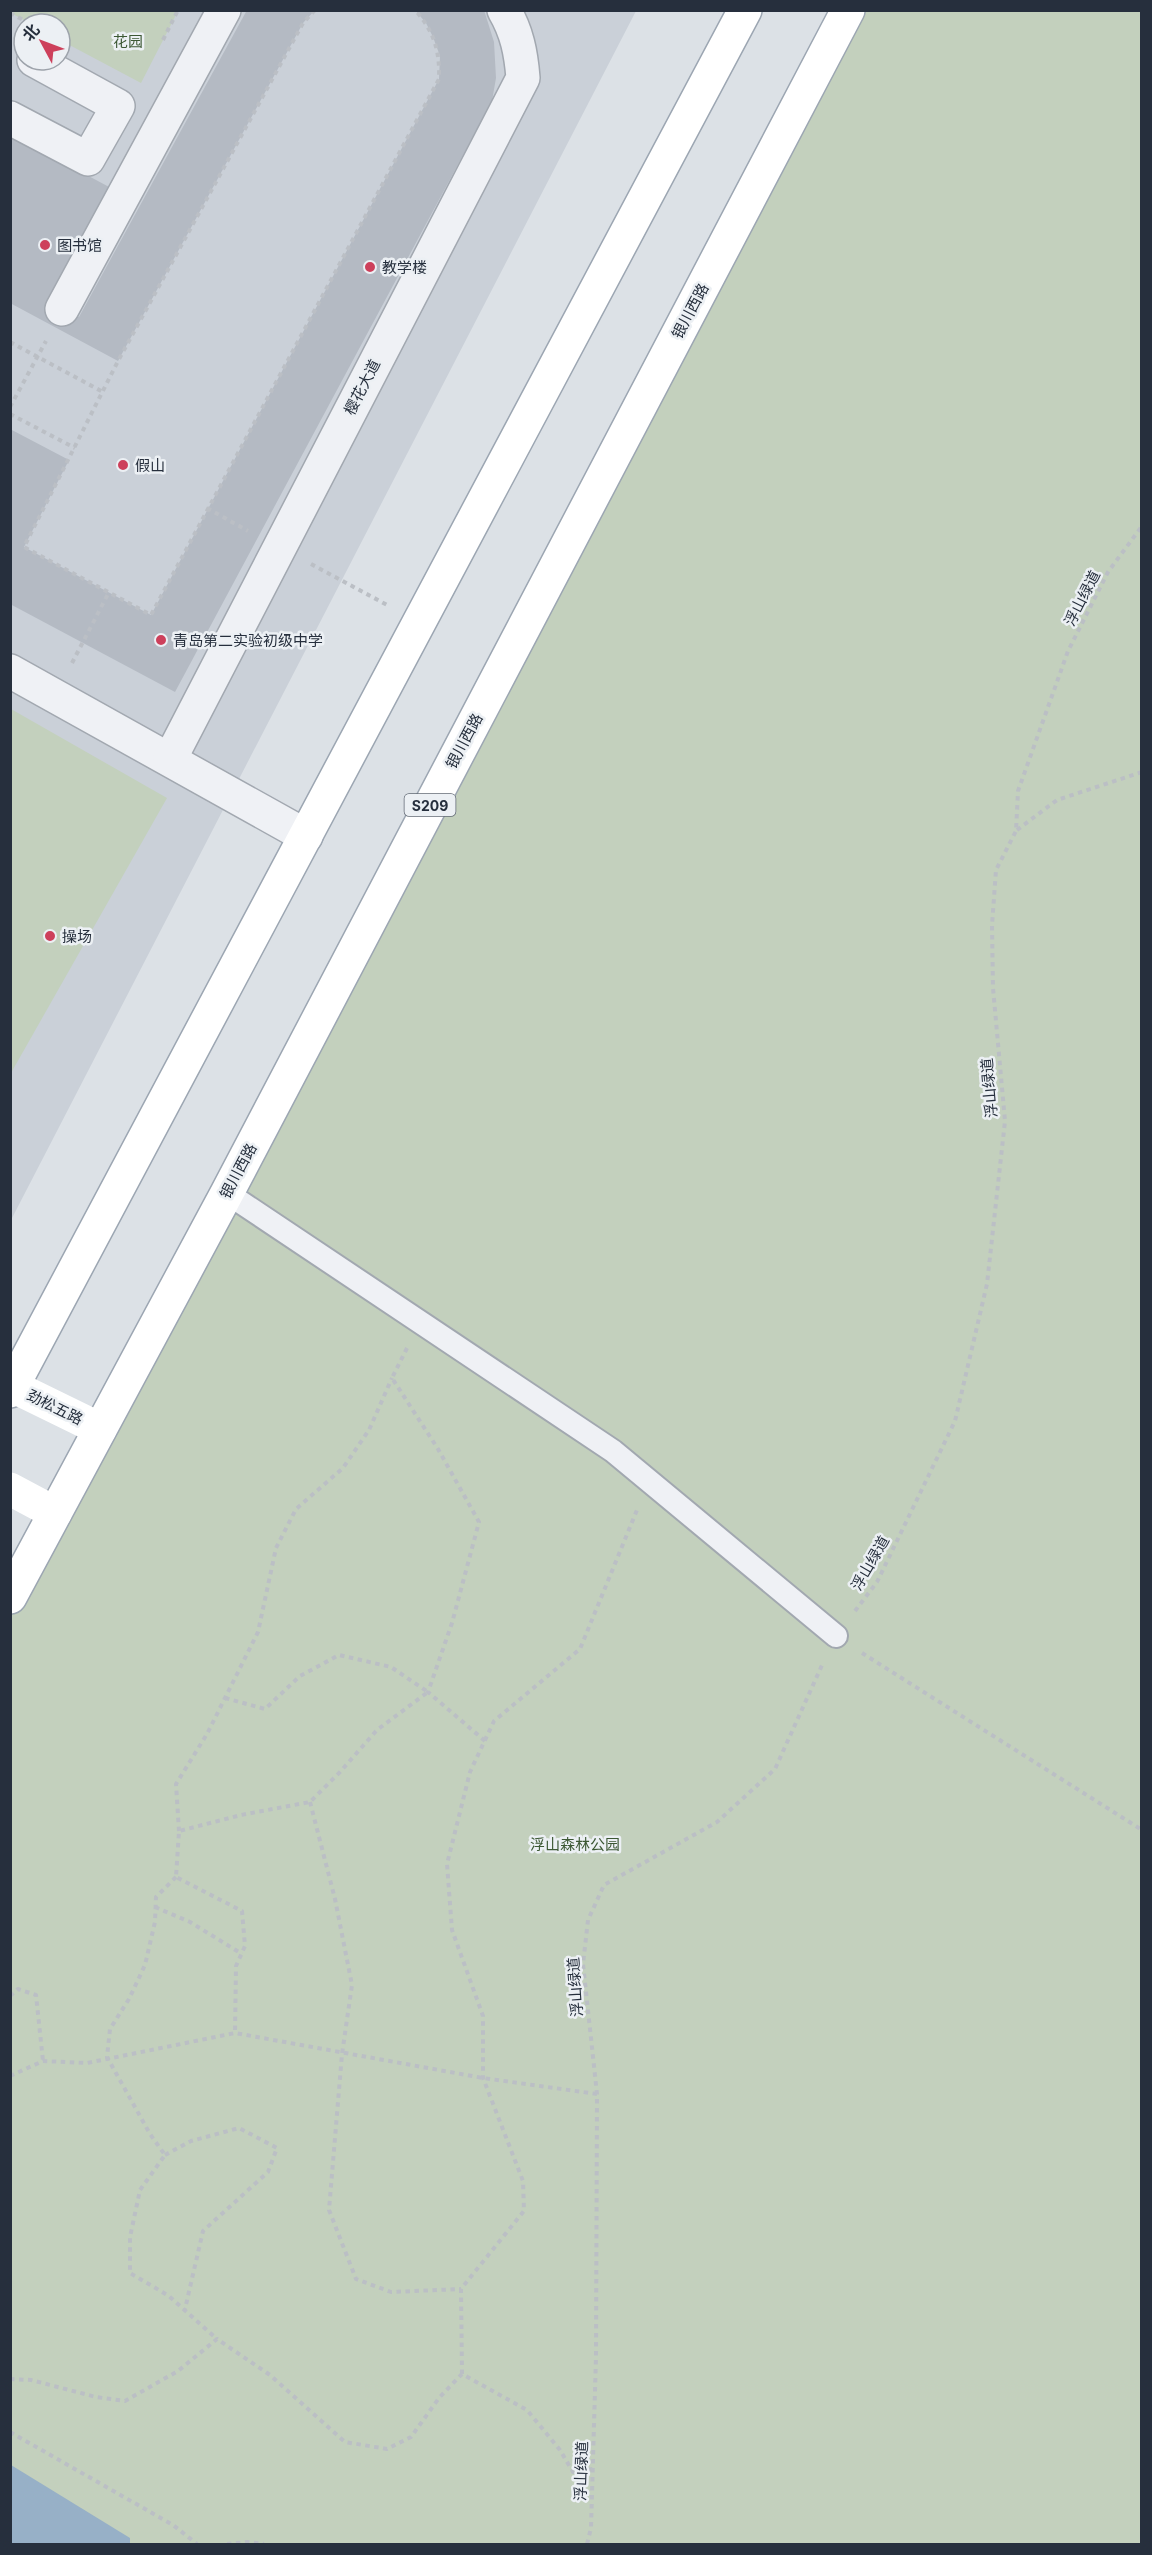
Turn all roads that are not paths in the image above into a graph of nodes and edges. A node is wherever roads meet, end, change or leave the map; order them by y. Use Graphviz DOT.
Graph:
graph roads {
  1 [pos="224,10"];
  2 [pos="504,10"];
  3 [pos="745,10"];
  4 [pos="848,10"];
  5 [pos="56,72"];
  6 [pos="10,118"];
  7 [pos="62,309"];
  8 [pos="10,671"];
  9 [pos="170,759"];
  10 [pos="306,836"];
  11 [pos="227,1192"];
  12 [pos="11,1387"];
  13 [pos="100,1429"];
  14 [pos="10,1489"];
  15 [pos="55,1513"];
  16 [pos="10,1597"];
  17 [pos="836,1636"];
  1 -- 7 [label="street"];
  2 -- 9 [label="street, 樱花大道"];
  3 -- 10 [label="main road"];
  4 -- 11 [label="main road, 银川西路 / S209"];
  5 -- 6 [label="street"];
  8 -- 9 [label="street"];
  9 -- 10 [label="street"];
  10 -- 12 [label="main road"];
  11 -- 13 [label="main road, 银川西路 / S209"];
  11 -- 17 [label="lane"];
  12 -- 13 [label="main road, 劲松五路"];
  13 -- 15 [label="main road, 银川西路 / S209"];
  14 -- 15 [label="main road"];
  15 -- 16 [label="main road, 银川西路 / S209"];
}
